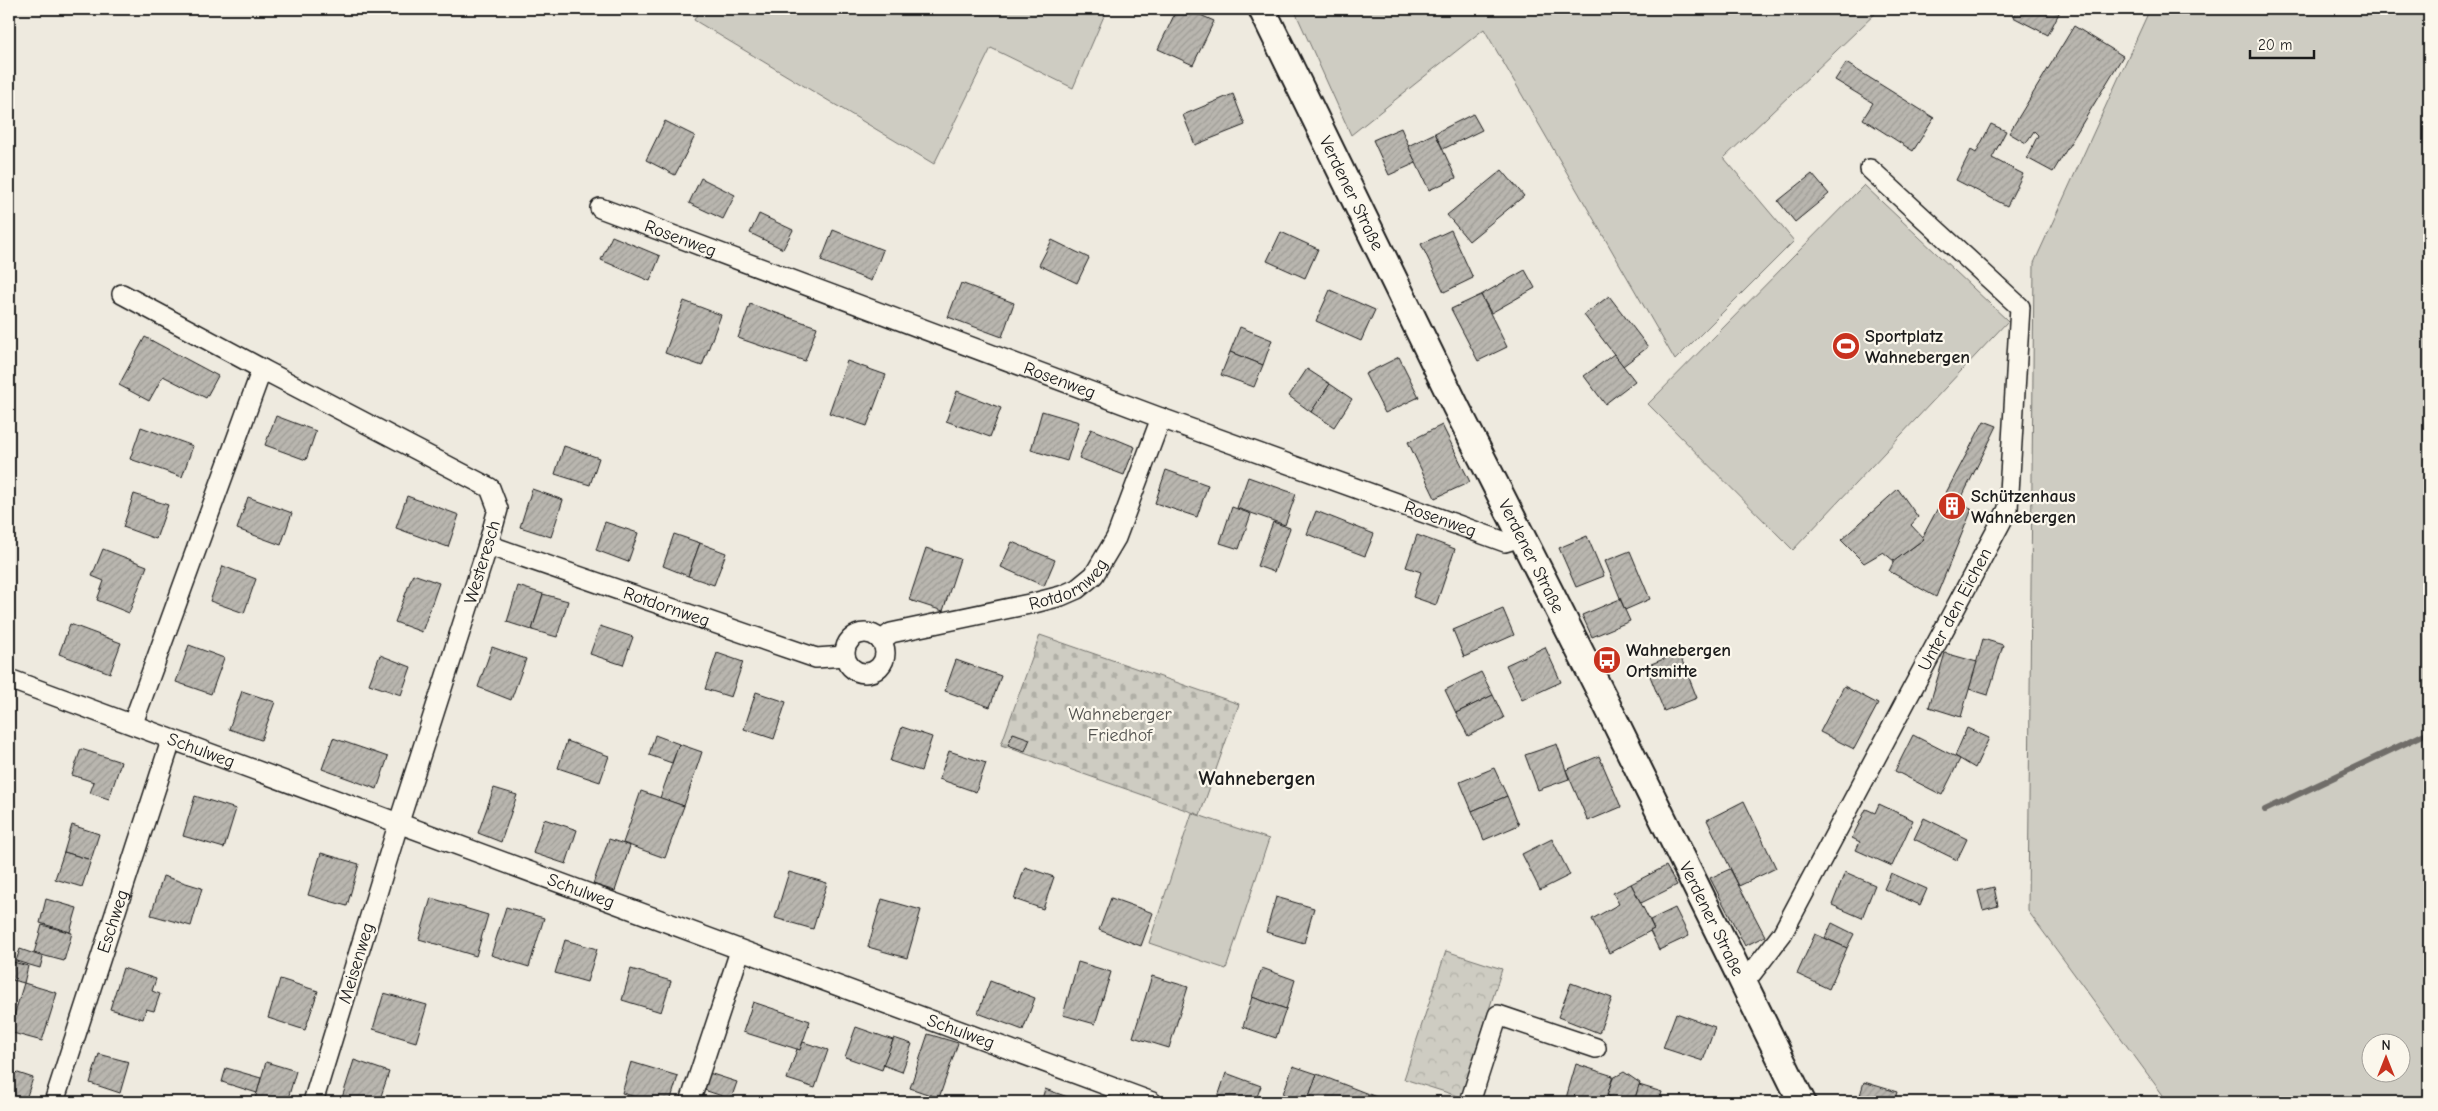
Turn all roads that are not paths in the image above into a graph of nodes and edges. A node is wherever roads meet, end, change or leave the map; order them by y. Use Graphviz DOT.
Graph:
graph roads {
  1 [pos="1262,9"];
  2 [pos="1870,169"];
  3 [pos="600,208"];
  4 [pos="122,294"];
  5 [pos="262,369"];
  6 [pos="1161,418"];
  7 [pos="1521,537"];
  8 [pos="488,545"];
  9 [pos="881,641"];
  10 [pos="845,656"];
  11 [pos="9,679"];
  12 [pos="132,723"];
  13 [pos="171,741"];
  14 [pos="398,824"];
  15 [pos="740,951"];
  16 [pos="1740,978"];
  17 [pos="1596,1048"];
  18 [pos="1146,1101"];
  19 [pos="54,1102"];
  20 [pos="313,1102"];
  21 [pos="690,1102"];
  22 [pos="1470,1102"];
  23 [pos="1802,1102"];
  1 -- 7 [label="street, Verdener Straße"];
  2 -- 16 [label="street, Unter den Eichen"];
  3 -- 6 [label="street, Rosenweg"];
  4 -- 5 [label="street, Westeresch"];
  5 -- 8 [label="street, Westeresch"];
  5 -- 12 [label="street"];
  6 -- 7 [label="street, Rosenweg"];
  6 -- 9 [label="street, Rotdornweg"];
  7 -- 16 [label="street, Verdener Straße"];
  8 -- 10 [label="street, Rotdornweg"];
  8 -- 14 [label="street, Westeresch"];
  9 -- 10 [label="street"];
  9 -- 10 [label="street"];
  11 -- 12 [label="street, Schulweg"];
  12 -- 13 [label="street, Schulweg"];
  13 -- 14 [label="street, Schulweg"];
  13 -- 19 [label="street, Eschweg"];
  14 -- 15 [label="street, Schulweg"];
  14 -- 20 [label="street, Meisenweg"];
  15 -- 18 [label="street, Schulweg"];
  15 -- 21 [label="street"];
  16 -- 23 [label="street, Verdener Straße"];
  17 -- 22 [label="street"];
}
